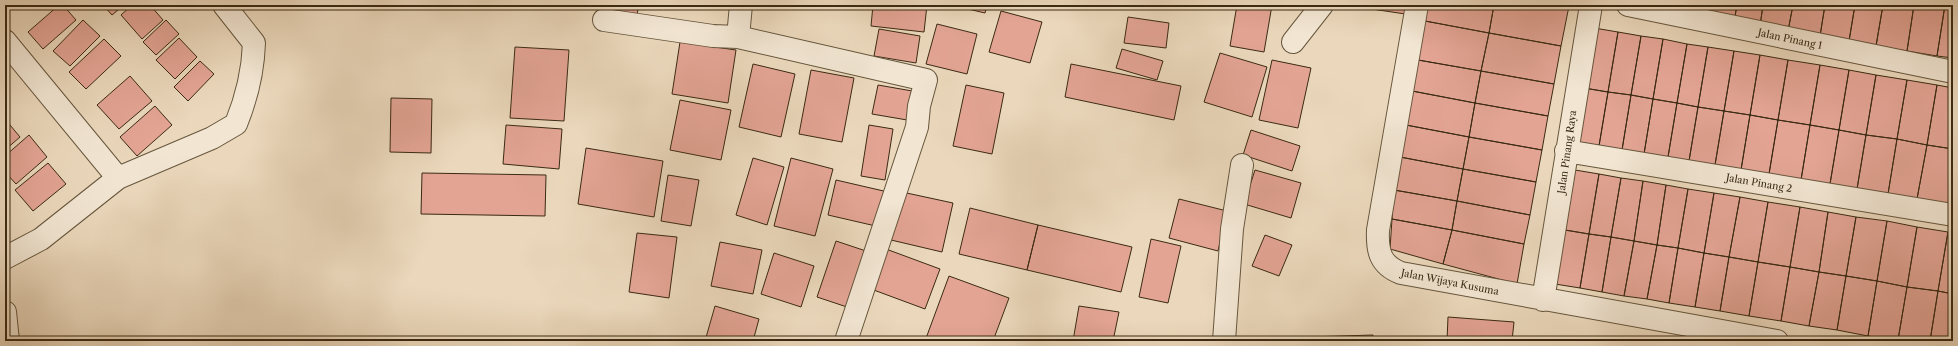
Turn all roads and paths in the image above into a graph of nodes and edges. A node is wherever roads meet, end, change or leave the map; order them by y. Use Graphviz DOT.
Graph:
graph roads {
  1 [pos="224,5"];
  2 [pos="741,5"];
  3 [pos="1322,5"];
  4 [pos="1416,5"];
  5 [pos="1591,5"];
  6 [pos="1628,5"];
  7 [pos="604,20"];
  8 [pos="738,37"];
  9 [pos="5,41"];
  10 [pos="1293,42"];
  11 [pos="1953,72"];
  12 [pos="1566,150"];
  13 [pos="1242,165"];
  14 [pos="118,178"];
  15 [pos="1953,215"];
  16 [pos="5,258"];
  17 [pos="1543,300"];
  18 [pos="5,312"];
  19 [pos="8,341"];
  20 [pos="846,341"];
  21 [pos="1224,341"];
  22 [pos="1777,341"];
  1 -- 14 [label="street"];
  2 -- 8 [label="street"];
  3 -- 10 [label="street"];
  4 -- 17 [label="street, Jalan Wijaya Kusuma"];
  5 -- 12 [label="street, Jalan Pinang Raya"];
  6 -- 11 [label="street, Jalan Pinang 1"];
  7 -- 8 [label="street"];
  8 -- 20 [label="street"];
  9 -- 14 [label="street"];
  12 -- 15 [label="street, Jalan Pinang 2"];
  12 -- 17 [label="street, Jalan Pinang Raya"];
  13 -- 21 [label="street"];
  14 -- 16 [label="street"];
  17 -- 22 [label="street, Jalan Wijaya Kusuma"];
  18 -- 19 [label="street"];
}
